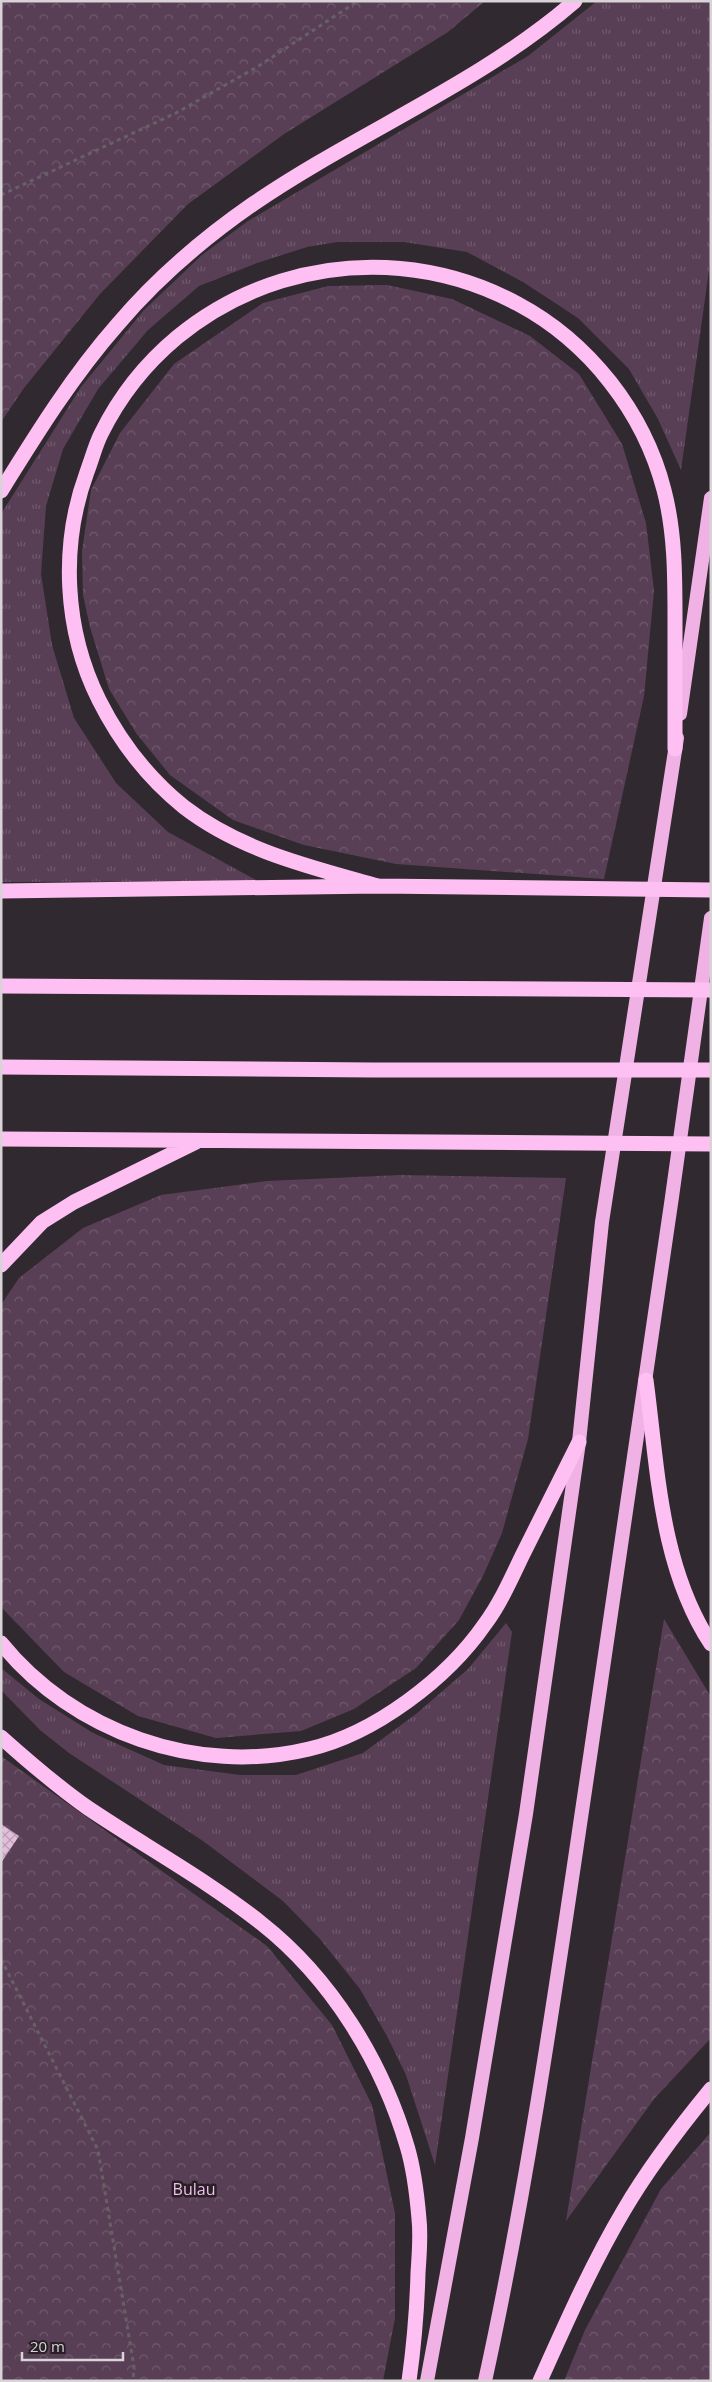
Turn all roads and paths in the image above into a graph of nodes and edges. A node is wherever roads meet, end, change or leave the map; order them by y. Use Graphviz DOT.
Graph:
graph roads {
  1 [pos="358,1"];
  2 [pos="575,1"];
  3 [pos="1,195"];
  4 [pos="1,491"];
  5 [pos="711,498"];
  6 [pos="675,749"];
  7 [pos="378,886"];
  8 [pos="711,890"];
  9 [pos="1,892"];
  10 [pos="711,918"];
  11 [pos="1,986"];
  12 [pos="711,990"];
  13 [pos="1,1067"];
  14 [pos="711,1070"];
  15 [pos="1,1139"];
  16 [pos="201,1139"];
  17 [pos="711,1144"];
  18 [pos="1,1265"];
  19 [pos="646,1380"];
  20 [pos="579,1442"];
  21 [pos="1,1643"];
  22 [pos="711,1644"];
  23 [pos="1,1737"];
  24 [pos="1,1959"];
  25 [pos="711,2089"];
  26 [pos="132,2381"];
  27 [pos="409,2381"];
  28 [pos="427,2381"];
  29 [pos="485,2381"];
  30 [pos="540,2381"];
  1 -- 3 [label="path"];
  2 -- 4 [label="highway"];
  5 -- 6 [label="highway"];
  6 -- 7 [label="highway"];
  6 -- 20 [label="highway"];
  7 -- 8 [label="highway"];
  7 -- 9 [label="highway"];
  10 -- 19 [label="highway"];
  11 -- 12 [label="highway"];
  13 -- 14 [label="highway"];
  15 -- 16 [label="highway"];
  16 -- 17 [label="highway"];
  16 -- 18 [label="highway"];
  19 -- 22 [label="highway"];
  19 -- 29 [label="highway"];
  20 -- 21 [label="highway"];
  20 -- 28 [label="highway"];
  23 -- 27 [label="highway"];
  24 -- 26 [label="path"];
  25 -- 30 [label="highway"];
}
